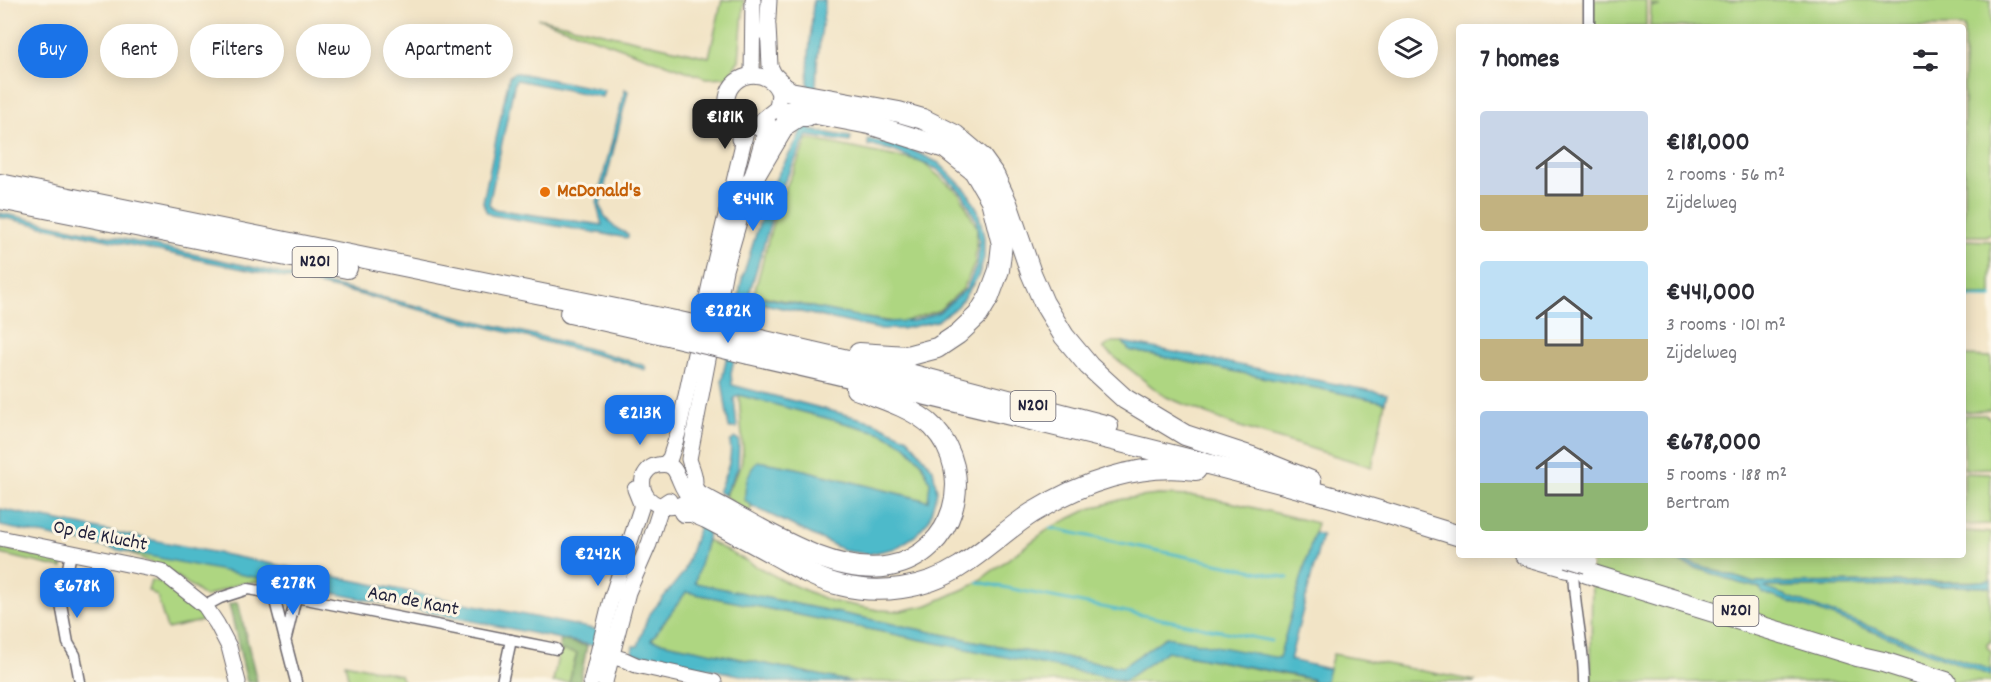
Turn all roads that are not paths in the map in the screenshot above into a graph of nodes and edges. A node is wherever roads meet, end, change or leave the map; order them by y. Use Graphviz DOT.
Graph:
graph roads {
  1 [pos="753,0"];
  2 [pos="769,0"];
  3 [pos="1589,0"];
  4 [pos="1589,24"];
  5 [pos="748,76"];
  6 [pos="769,104"];
  7 [pos="825,116"];
  8 [pos="742,182"];
  9 [pos="0,184"];
  10 [pos="0,199"];
  11 [pos="674,328"];
  12 [pos="751,346"];
  13 [pos="798,365"];
  14 [pos="674,462"];
  15 [pos="1308,485"];
  16 [pos="683,497"];
  17 [pos="644,499"];
  18 [pos="1456,522"];
  19 [pos="1456,535"];
  20 [pos="0,538"];
  21 [pos="648,544"];
  22 [pos="71,553"];
  23 [pos="1546,558"];
  24 [pos="1574,562"];
  25 [pos="274,597"];
  26 [pos="296,597"];
  27 [pos="205,606"];
  28 [pos="510,640"];
  29 [pos="285,642"];
  30 [pos="556,650"];
  31 [pos="608,655"];
  32 [pos="80,682"];
  33 [pos="238,682"];
  34 [pos="296,682"];
  35 [pos="502,682"];
  36 [pos="591,682"];
  37 [pos="604,682"];
  38 [pos="714,682"];
  39 [pos="1584,682"];
  40 [pos="1946,682"];
  1 -- 5 [label="main road"];
  2 -- 6 [label="main road"];
  3 -- 4 [label="street"];
  5 -- 6 [label="main road"];
  5 -- 6 [label="main road"];
  6 -- 7 [label="highway, N201"];
  6 -- 8 [label="main road"];
  6 -- 8 [label="main road"];
  6 -- 15 [label="highway, N201"];
  7 -- 8 [label="highway, N201"];
  7 -- 12 [label="highway, N201"];
  8 -- 14 [label="main road"];
  8 -- 14 [label="main road"];
  9 -- 11 [label="highway, N201"];
  10 -- 11 [label="highway, N201"];
  11 -- 12 [label="highway, N201, bridge"];
  12 -- 13 [label="highway, N201"];
  12 -- 15 [label="highway, N201"];
  13 -- 15 [label="highway, N201"];
  13 -- 16 [label="highway, N201"];
  14 -- 16 [label="main road"];
  14 -- 16 [label="main road"];
  14 -- 17 [label="main road"];
  15 -- 16 [label="highway, N201"];
  15 -- 18 [label="highway, N201"];
  15 -- 19 [label="highway, N201"];
  16 -- 17 [label="main road"];
  16 -- 21 [label="main road"];
  16 -- 21 [label="main road"];
  17 -- 31 [label="main road"];
  20 -- 22 [label="main road, Op de Klucht"];
  21 -- 31 [label="main road"];
  22 -- 27 [label="main road, Op de Klucht"];
  22 -- 32 [label="street"];
  23 -- 24 [label="highway, N201"];
  24 -- 39 [label="street"];
  24 -- 40 [label="highway, N201"];
  25 -- 29 [label="street"];
  26 -- 27 [label="street, Aan de Kant"];
  26 -- 28 [label="street, Aan de Kant"];
  26 -- 29 [label="street"];
  27 -- 33 [label="main road, Op de Klucht"];
  28 -- 30 [label="street, Aan de Kant"];
  28 -- 35 [label="street"];
  29 -- 34 [label="street"];
  31 -- 36 [label="main road"];
  31 -- 37 [label="main road"];
  31 -- 38 [label="main road"];
}
